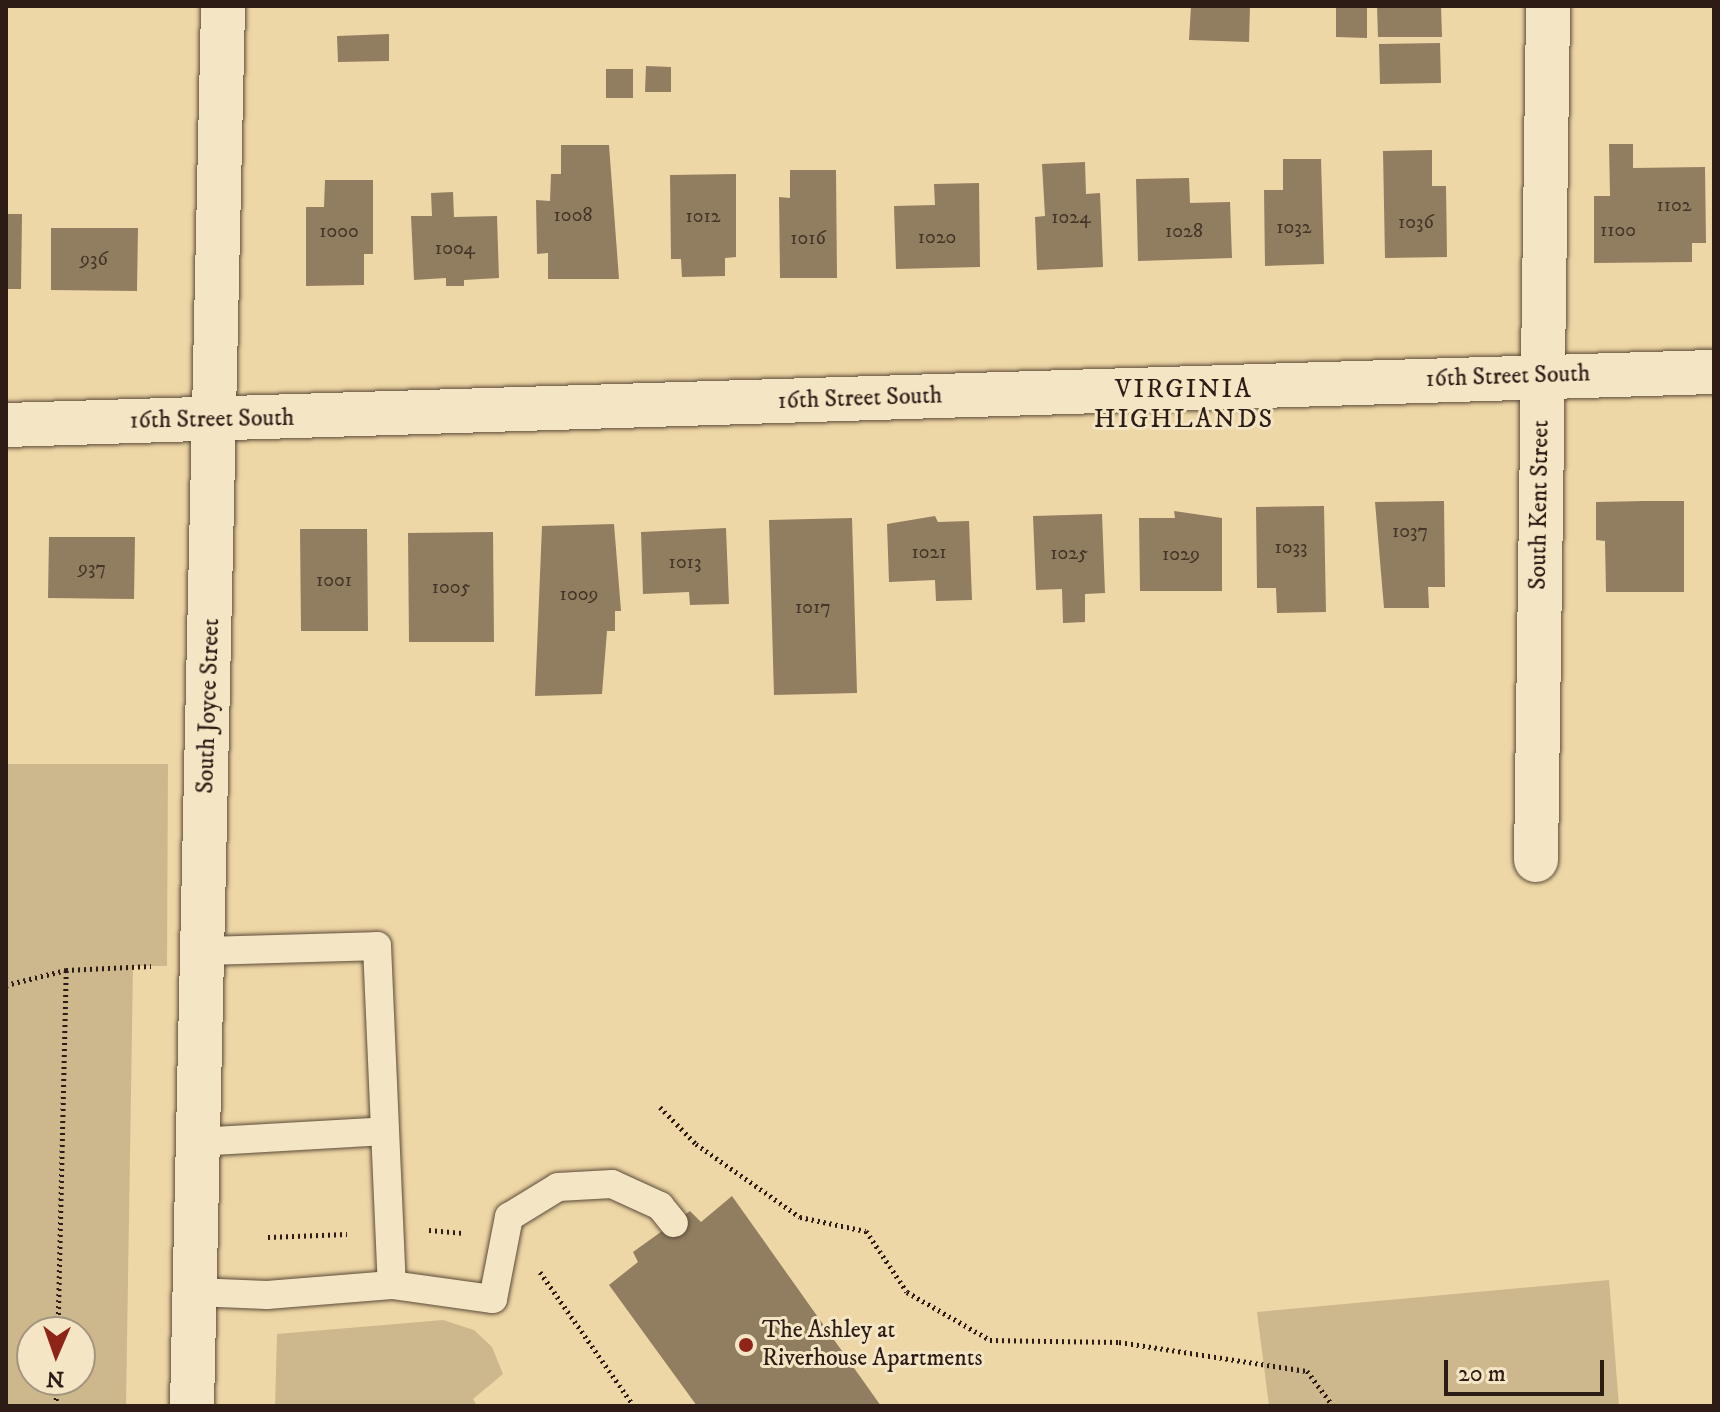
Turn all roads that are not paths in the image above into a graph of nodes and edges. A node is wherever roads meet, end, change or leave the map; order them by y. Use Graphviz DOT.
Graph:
graph roads {
  1 [pos="223,6"];
  2 [pos="1548,6"];
  3 [pos="1714,372"];
  4 [pos="1543,375"];
  5 [pos="218,420"];
  6 [pos="6,425"];
  7 [pos="1536,860"];
  8 [pos="184,958"];
  9 [pos="385,1131"];
  10 [pos="197,1142"];
  11 [pos="674,1223"];
  12 [pos="392,1285"];
  13 [pos="194,1292"];
  14 [pos="192,1406"];
  1 -- 5 [label="street, South Joyce Street"];
  2 -- 4 [label="street, South Kent Street"];
  3 -- 4 [label="street, 16th Street South"];
  4 -- 5 [label="street, 16th Street South"];
  4 -- 7 [label="street, South Kent Street"];
  5 -- 6 [label="street, 16th Street South"];
  5 -- 8 [label="street, South Joyce Street"];
  8 -- 9 [label="lane"];
  8 -- 10 [label="street, South Joyce Street"];
  9 -- 10 [label="lane"];
  9 -- 12 [label="lane"];
  10 -- 13 [label="street, South Joyce Street"];
  11 -- 12 [label="lane"];
  12 -- 13 [label="lane"];
  13 -- 14 [label="street, South Joyce Street"];
}
